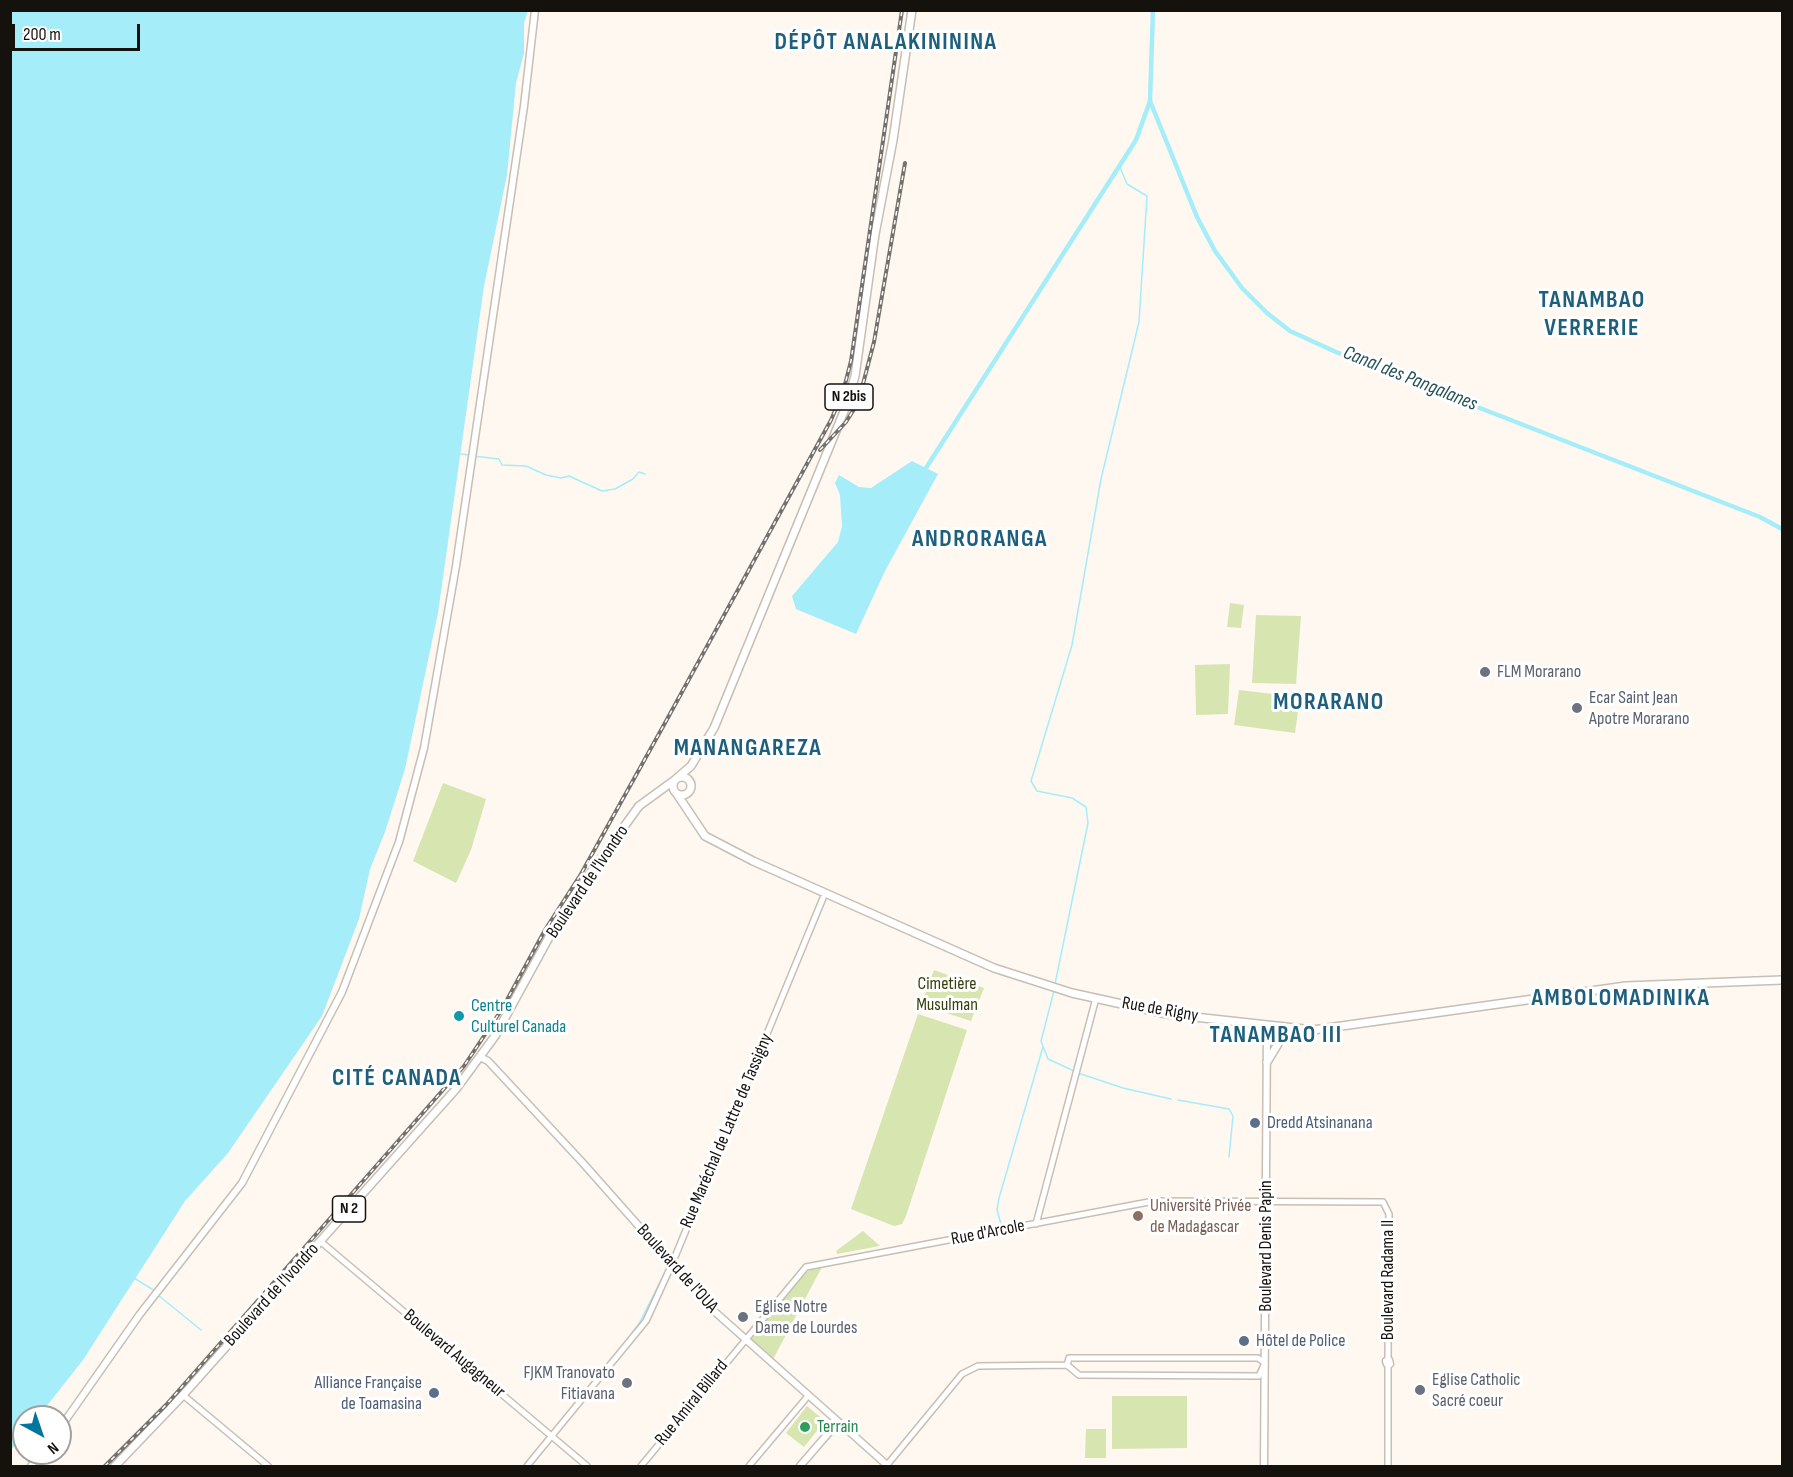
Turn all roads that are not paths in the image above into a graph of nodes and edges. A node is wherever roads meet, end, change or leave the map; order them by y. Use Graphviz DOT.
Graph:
graph roads {
  1 [pos="535,10"];
  2 [pos="912,10"];
  3 [pos="697,758"];
  4 [pos="677,779"];
  5 [pos="691,787"];
  6 [pos="677,793"];
  7 [pos="651,796"];
  8 [pos="689,811"];
  9 [pos="823,898"];
  10 [pos="1782,981"];
  11 [pos="1096,998"];
  12 [pos="1267,1026"];
  13 [pos="1298,1029"];
  14 [pos="480,1056"];
  15 [pos="1267,1062"];
  16 [pos="1266,1200"];
  17 [pos="1383,1202"];
  18 [pos="1036,1224"];
  19 [pos="320,1241"];
  20 [pos="672,1264"];
  21 [pos="744,1340"];
  22 [pos="1265,1363"];
  23 [pos="1067,1365"];
  24 [pos="183,1395"];
  25 [pos="808,1396"];
  26 [pos="72,1411"];
  27 [pos="838,1422"];
  28 [pos="551,1437"];
  29 [pos="887,1466"];
  30 [pos="115,1467"];
  31 [pos="268,1467"];
  32 [pos="526,1467"];
  33 [pos="587,1467"];
  34 [pos="641,1467"];
  35 [pos="749,1467"];
  36 [pos="800,1467"];
  37 [pos="1264,1467"];
  38 [pos="1388,1467"];
  1 -- 26 [label="main road"];
  2 -- 3 [label="main road, N 2bis"];
  3 -- 4 [label="main road, Boulevard de l'Ivondro"];
  3 -- 5 [label="main road"];
  4 -- 5 [label="main road"];
  4 -- 6 [label="main road"];
  4 -- 7 [label="main road, Boulevard de l'Ivondro"];
  5 -- 6 [label="main road"];
  5 -- 8 [label="main road"];
  6 -- 7 [label="main road"];
  6 -- 8 [label="main road, Rue de Rigny"];
  7 -- 14 [label="main road, Boulevard de l'Ivondro / N 2"];
  8 -- 11 [label="main road, Rue de Rigny"];
  9 -- 20 [label="street, Rue Maréchal de Lattre de Tassigny"];
  10 -- 13 [label="main road, Rue de Rigny"];
  11 -- 12 [label="main road, Rue de Rigny"];
  11 -- 18 [label="street"];
  12 -- 13 [label="main road, Rue de Rigny"];
  12 -- 15 [label="main road, Boulevard Denis Papin"];
  13 -- 15 [label="main road"];
  14 -- 19 [label="main road, Boulevard de l'Ivondro / N 2"];
  14 -- 20 [label="main road, Boulevard de l'OUA"];
  15 -- 16 [label="main road, Boulevard Denis Papin"];
  16 -- 17 [label="street, Rue d'Arcole"];
  16 -- 18 [label="street, Rue d'Arcole"];
  16 -- 22 [label="main road, Boulevard Denis Papin"];
  17 -- 38 [label="street, Boulevard Radama II"];
  18 -- 21 [label="street, Rue d'Arcole"];
  19 -- 24 [label="main road, Boulevard de l'Ivondro / N 2"];
  19 -- 28 [label="street, Boulevard Augagneur"];
  20 -- 21 [label="main road, Boulevard de l'OUA"];
  20 -- 28 [label="street, Rue Maréchal de Lattre de Tassigny"];
  21 -- 25 [label="main road, Boulevard de l'OUA"];
  21 -- 34 [label="street, Rue Amiral Billard"];
  22 -- 23 [label="street"];
  22 -- 23 [label="street"];
  22 -- 37 [label="main road, Boulevard Denis Papin"];
  23 -- 29 [label="street"];
  24 -- 30 [label="main road, Boulevard de l'Ivondro / N 2"];
  24 -- 31 [label="street"];
  25 -- 27 [label="main road, Boulevard de l'OUA"];
  25 -- 35 [label="street"];
  27 -- 29 [label="main road, Boulevard de l'OUA"];
  27 -- 36 [label="main road"];
  28 -- 32 [label="street, Rue Maréchal de Lattre de Tassigny"];
  28 -- 33 [label="street, Boulevard Augagneur"];
}
